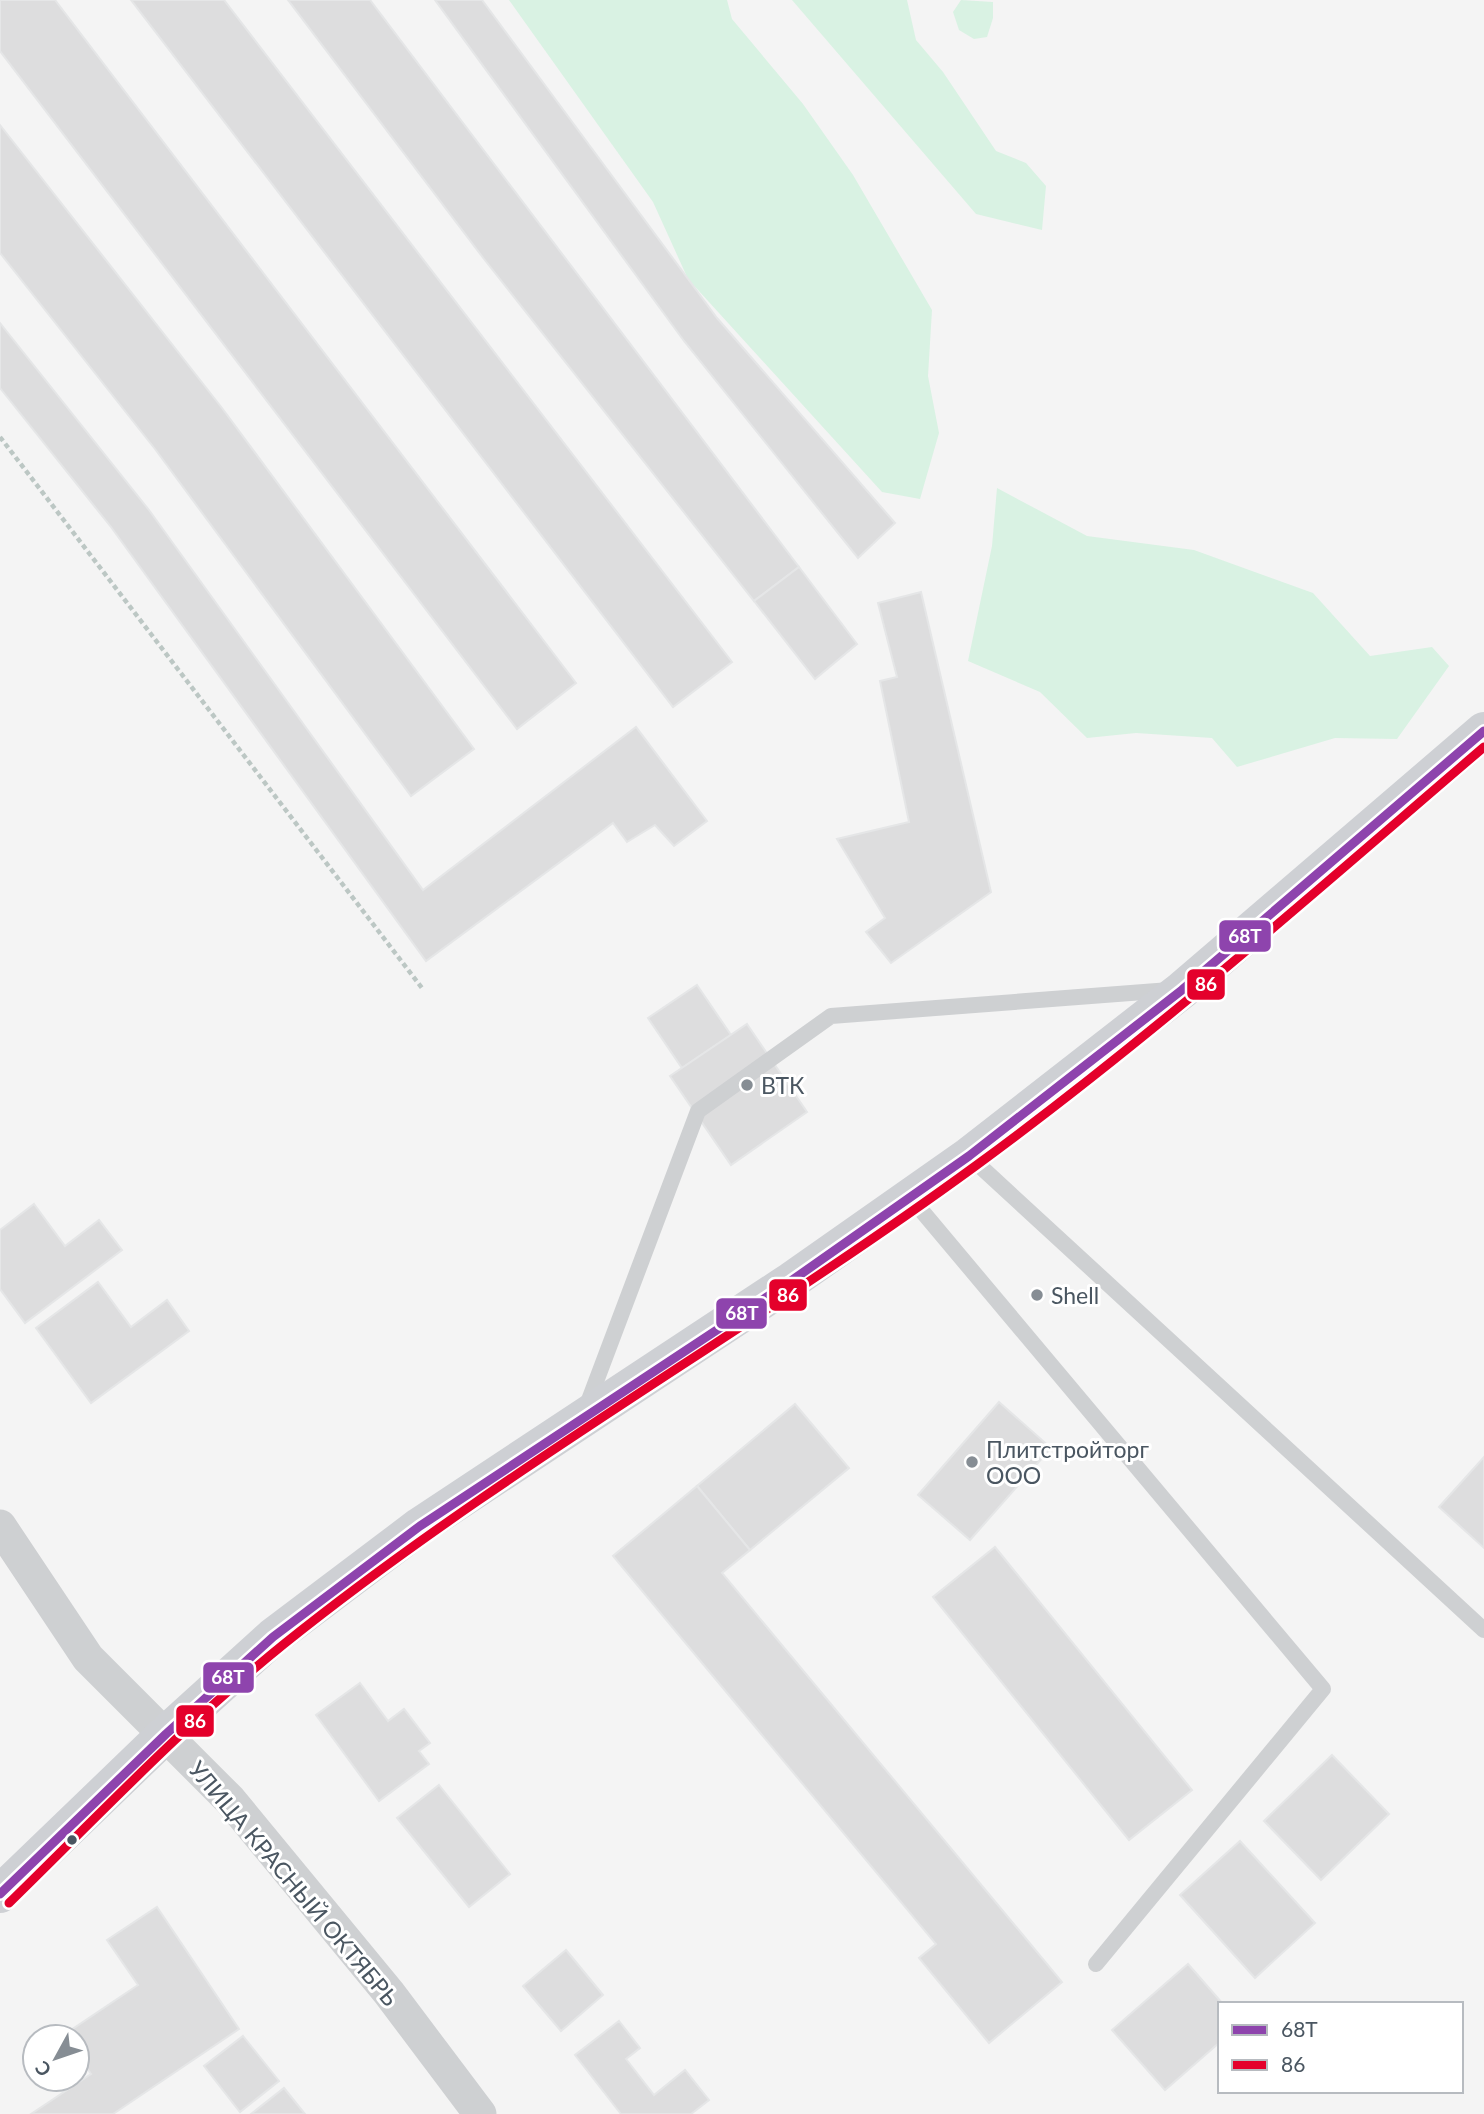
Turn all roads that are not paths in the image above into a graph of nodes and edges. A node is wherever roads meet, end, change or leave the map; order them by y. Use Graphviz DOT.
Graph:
graph roads {
  1 [pos="1484,732"];
  2 [pos="1182,989"];
  3 [pos="969,1156"];
  4 [pos="911,1198"];
  5 [pos="583,1418"];
  6 [pos="0,1526"];
  7 [pos="1484,1630"];
  8 [pos="166,1734"];
  9 [pos="0,1894"];
  10 [pos="1096,1964"];
  11 [pos="480,2114"];
  1 -- 2 [label="main road"];
  2 -- 3 [label="main road"];
  2 -- 5 [label="lane"];
  3 -- 4 [label="main road"];
  3 -- 7 [label="lane"];
  4 -- 5 [label="main road"];
  4 -- 10 [label="lane"];
  5 -- 8 [label="main road"];
  6 -- 8 [label="street, УЛИЦА КРАСНЫЙ ОКТЯБРЬ"];
  8 -- 9 [label="main road"];
  8 -- 11 [label="street, УЛИЦА КРАСНЫЙ ОКТЯБРЬ"];
}
